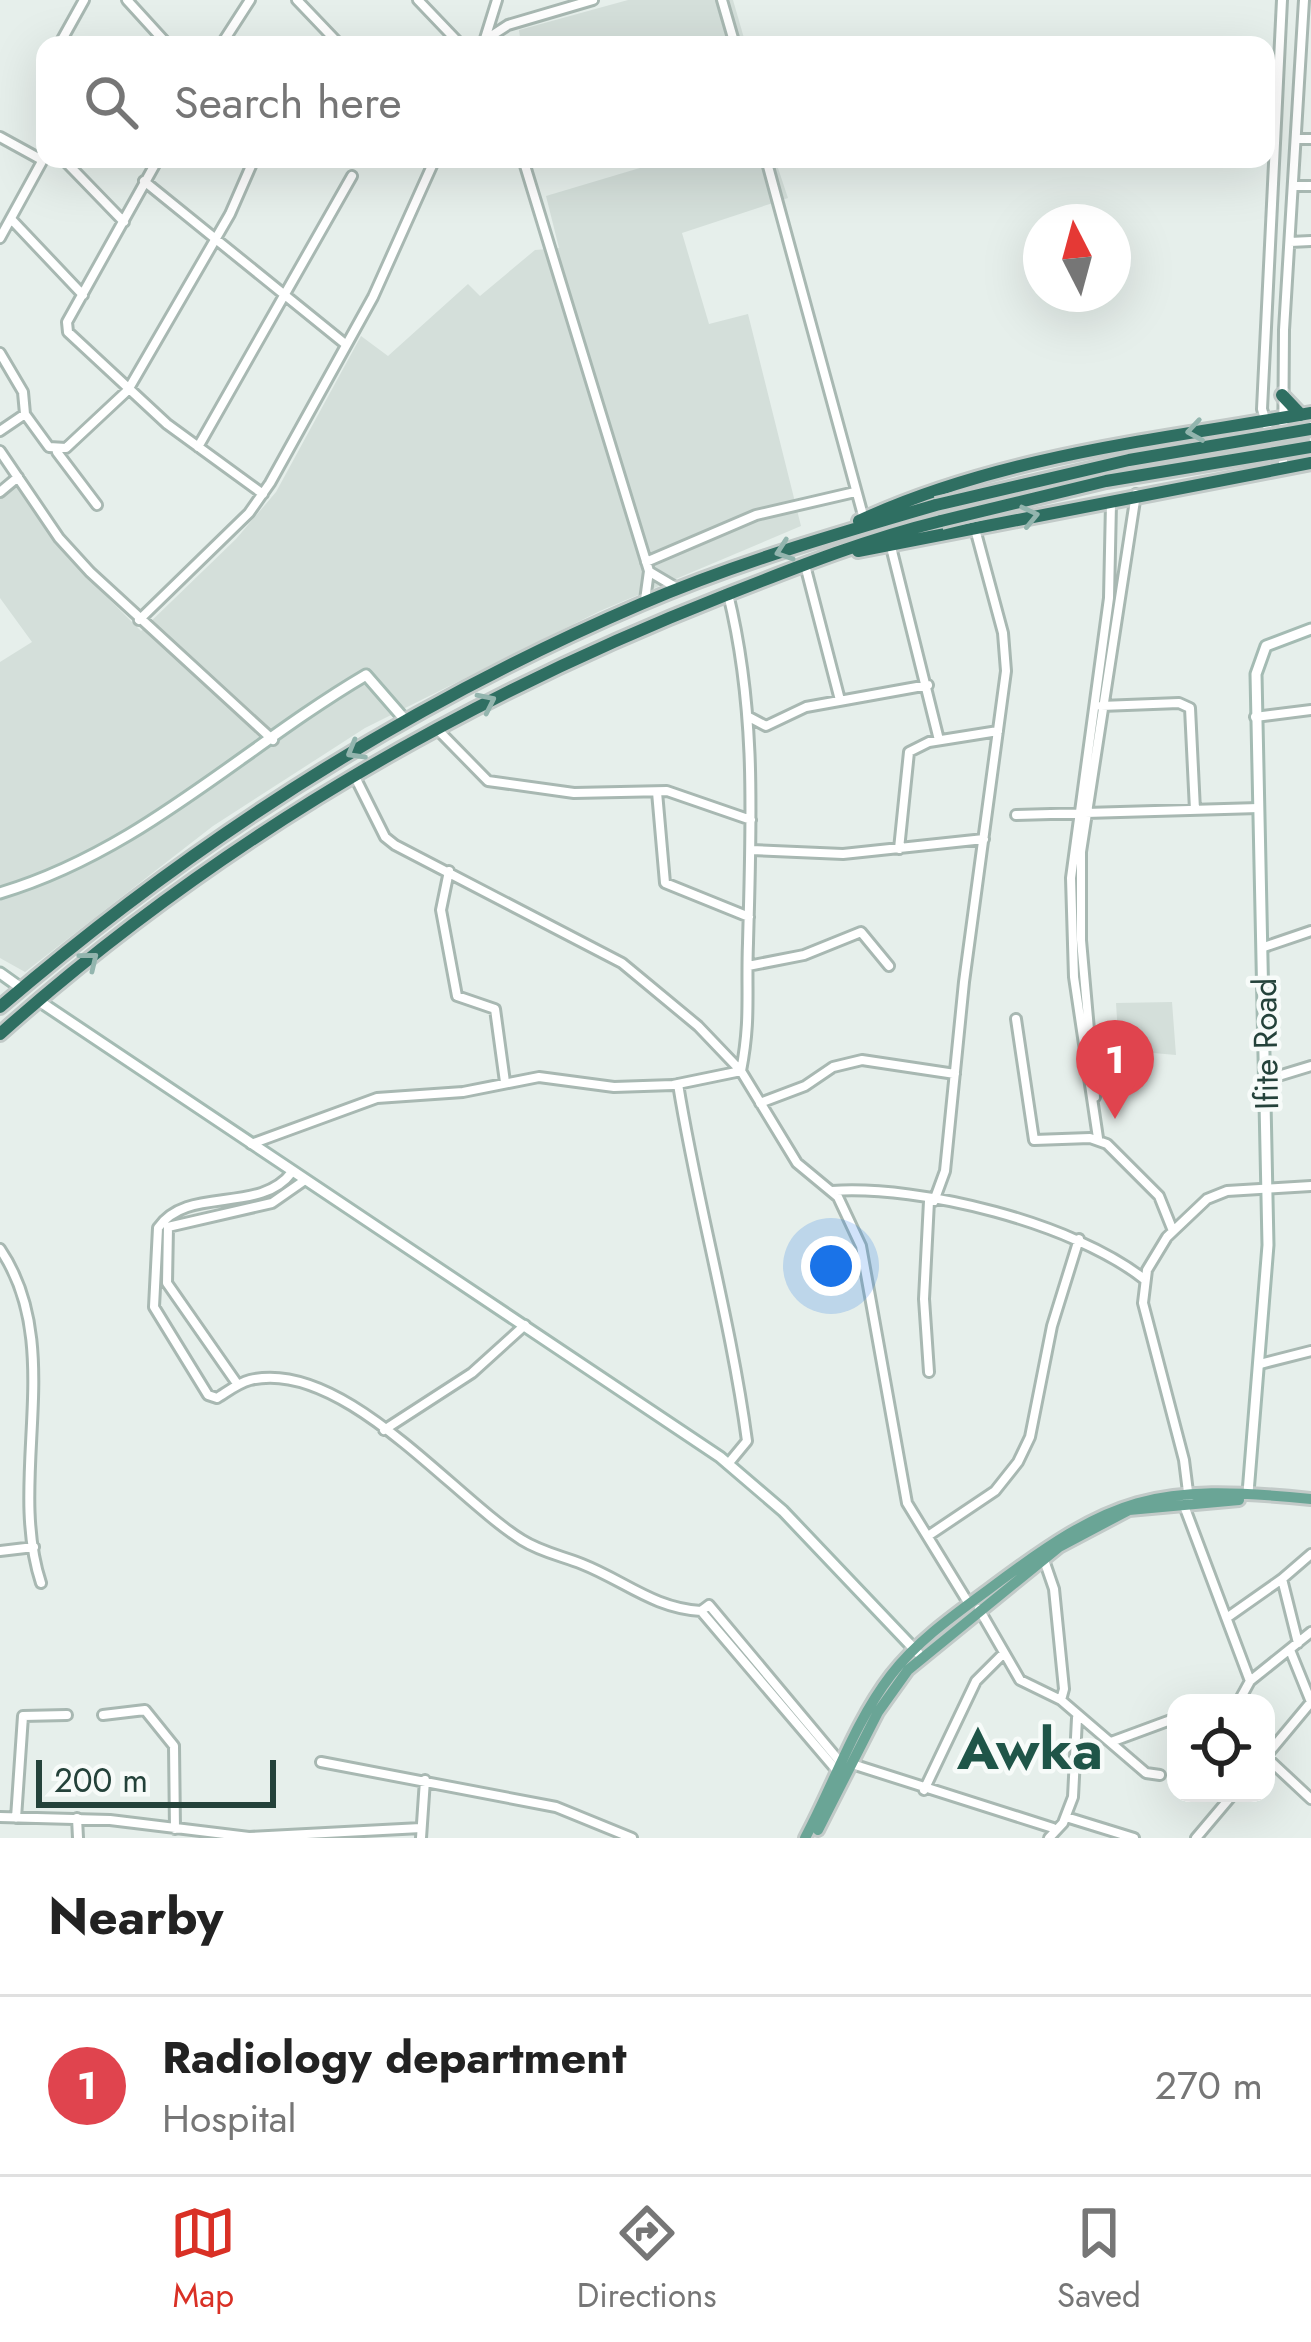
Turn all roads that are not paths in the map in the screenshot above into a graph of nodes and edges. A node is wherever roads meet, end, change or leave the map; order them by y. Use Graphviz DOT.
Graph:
graph roads {
  1 [pos="84,0"];
  2 [pos="127,0"];
  3 [pos="230,0"];
  4 [pos="250,0"];
  5 [pos="297,0"];
  6 [pos="418,0"];
  7 [pos="497,0"];
  8 [pos="593,0"];
  9 [pos="722,0"];
  10 [pos="1282,0"];
  11 [pos="1304,0"];
  12 [pos="239,13"];
  13 [pos="63,36"];
  14 [pos="161,36"];
  15 [pos="226,36"];
  16 [pos="331,36"];
  17 [pos="452,36"];
  18 [pos="486,36"];
  19 [pos="492,36"];
  20 [pos="732,36"];
  21 [pos="0,137"];
  22 [pos="1297,139"];
  23 [pos="1311,139"];
  24 [pos="36,154"];
  25 [pos="1275,155"];
  26 [pos="39,168"];
  27 [pos="72,168"];
  28 [pos="152,168"];
  29 [pos="249,168"];
  30 [pos="431,168"];
  31 [pos="526,168"];
  32 [pos="768,168"];
  33 [pos="1274,168"];
  34 [pos="352,176"];
  35 [pos="144,181"];
  36 [pos="1294,186"];
  37 [pos="1311,186"];
  38 [pos="12,220"];
  39 [pos="124,222"];
  40 [pos="215,235"];
  41 [pos="0,238"];
  42 [pos="1311,241"];
  43 [pos="1290,242"];
  44 [pos="283,294"];
  45 [pos="83,295"];
  46 [pos="344,343"];
  47 [pos="0,353"];
  48 [pos="128,390"];
  49 [pos="1282,394"];
  50 [pos="26,414"];
  51 [pos="1306,414"];
  52 [pos="1281,418"];
  53 [pos="1263,421"];
  54 [pos="1311,429"];
  55 [pos="0,431"];
  56 [pos="198,447"];
  57 [pos="1311,447"];
  58 [pos="0,451"];
  59 [pos="56,451"];
  60 [pos="1311,463"];
  61 [pos="1282,468"];
  62 [pos="18,477"];
  63 [pos="856,492"];
  64 [pos="0,493"];
  65 [pos="1136,493"];
  66 [pos="263,494"];
  67 [pos="1111,498"];
  68 [pos="97,505"];
  69 [pos="864,519"];
  70 [pos="1113,524"];
  71 [pos="1132,527"];
  72 [pos="975,529"];
  73 [pos="828,536"];
  74 [pos="891,547"];
  75 [pos="1112,552"];
  76 [pos="833,554"];
  77 [pos="1128,554"];
  78 [pos="805,565"];
  79 [pos="647,566"];
  80 [pos="680,589"];
  81 [pos="728,594"];
  82 [pos="644,603"];
  83 [pos="139,620"];
  84 [pos="1311,629"];
  85 [pos="928,685"];
  86 [pos="840,700"];
  87 [pos="1098,706"];
  88 [pos="1311,710"];
  89 [pos="748,716"];
  90 [pos="1255,717"];
  91 [pos="406,721"];
  92 [pos="436,728"];
  93 [pos="998,731"];
  94 [pos="273,740"];
  95 [pos="939,740"];
  96 [pos="355,776"];
  97 [pos="657,792"];
  98 [pos="1259,808"];
  99 [pos="1195,810"];
  100 [pos="1016,814"];
  101 [pos="1081,816"];
  102 [pos="752,820"];
  103 [pos="984,839"];
  104 [pos="899,849"];
  105 [pos="751,850"];
  106 [pos="449,872"];
  107 [pos="0,893"];
  108 [pos="749,917"];
  109 [pos="1311,931"];
  110 [pos="1264,947"];
  111 [pos="748,966"];
  112 [pos="889,966"];
  113 [pos="0,973"];
  114 [pos="21,988"];
  115 [pos="39,1001"];
  116 [pos="0,1006"];
  117 [pos="1016,1019"];
  118 [pos="0,1034"];
  119 [pos="1311,1066"];
  120 [pos="741,1071"];
  121 [pos="955,1074"];
  122 [pos="1265,1080"];
  123 [pos="505,1082"];
  124 [pos="678,1084"];
  125 [pos="760,1102"];
  126 [pos="1098,1138"];
  127 [pos="249,1144"];
  128 [pos="292,1172"];
  129 [pos="305,1180"];
  130 [pos="1311,1186"];
  131 [pos="1267,1190"];
  132 [pos="830,1191"];
  133 [pos="932,1201"];
  134 [pos="1173,1231"];
  135 [pos="1078,1239"];
  136 [pos="0,1249"];
  137 [pos="1144,1279"];
  138 [pos="525,1324"];
  139 [pos="1311,1352"];
  140 [pos="1260,1364"];
  141 [pos="929,1372"];
  142 [pos="238,1385"];
  143 [pos="400,1424"];
  144 [pos="384,1430"];
  145 [pos="396,1439"];
  146 [pos="728,1464"];
  147 [pos="1248,1493"];
  148 [pos="1186,1498"];
  149 [pos="1311,1502"];
  150 [pos="928,1537"];
  151 [pos="34,1547"];
  152 [pos="0,1551"];
  153 [pos="1311,1554"];
  154 [pos="1044,1560"];
  155 [pos="1282,1579"];
  156 [pos="41,1583"];
  157 [pos="974,1607"];
  158 [pos="1228,1617"];
  159 [pos="1311,1632"];
  160 [pos="1294,1647"];
  161 [pos="918,1653"];
  162 [pos="1004,1653"];
  163 [pos="1250,1681"];
  164 [pos="1243,1694"];
  165 [pos="1060,1700"];
  166 [pos="67,1715"];
  167 [pos="103,1715"];
  168 [pos="1077,1716"];
  169 [pos="1167,1721"];
  170 [pos="1111,1742"];
  171 [pos="1275,1745"];
  172 [pos="321,1762"];
  173 [pos="1275,1765"];
  174 [pos="844,1767"];
  175 [pos="1160,1774"];
  176 [pos="425,1780"];
  177 [pos="924,1790"];
  178 [pos="1311,1799"];
  179 [pos="1226,1802"];
  180 [pos="0,1816"];
  181 [pos="1066,1817"];
  182 [pos="16,1818"];
  183 [pos="77,1818"];
  184 [pos="175,1829"];
  185 [pos="421,1833"];
  186 [pos="1051,1835"];
  187 [pos="285,1837"];
  188 [pos="79,1838"];
  189 [pos="632,1838"];
  190 [pos="810,1838"];
  191 [pos="1134,1838"];
  192 [pos="1196,1838"];
  1 -- 13 [label="street"];
  2 -- 14 [label="street"];
  3 -- 12 [label="street"];
  4 -- 12 [label="street"];
  5 -- 16 [label="street"];
  6 -- 17 [label="street"];
  7 -- 18 [label="street"];
  8 -- 19 [label="street"];
  9 -- 20 [label="street"];
  10 -- 25 [label="street"];
  11 -- 22 [label="street"];
  12 -- 15 [label="street"];
  21 -- 24 [label="street"];
  22 -- 23 [label="street"];
  22 -- 36 [label="street"];
  26 -- 38 [label="street"];
  27 -- 39 [label="street"];
  28 -- 35 [label="street"];
  29 -- 40 [label="street"];
  30 -- 46 [label="street"];
  31 -- 79 [label="street"];
  32 -- 63 [label="street"];
  33 -- 53 [label="street"];
  34 -- 44 [label="street"];
  35 -- 39 [label="street"];
  35 -- 40 [label="street"];
  36 -- 37 [label="street"];
  36 -- 43 [label="street"];
  38 -- 41 [label="street"];
  38 -- 45 [label="street"];
  39 -- 45 [label="street"];
  40 -- 44 [label="street"];
  40 -- 48 [label="street"];
  42 -- 43 [label="street"];
  43 -- 49 [label="street"];
  44 -- 46 [label="street"];
  44 -- 56 [label="street"];
  45 -- 48 [label="street"];
  46 -- 66 [label="street"];
  47 -- 50 [label="street"];
  48 -- 56 [label="street"];
  48 -- 59 [label="street"];
  49 -- 51 [label="highway"];
  49 -- 52 [label="street"];
  50 -- 55 [label="street"];
  50 -- 59 [label="street"];
  51 -- 52 [label="highway"];
  52 -- 53 [label="highway"];
  52 -- 61 [label="street"];
  53 -- 61 [label="street"];
  53 -- 69 [label="highway, one-way"];
  54 -- 73 [label="highway, bridge"];
  56 -- 66 [label="street"];
  57 -- 76 [label="highway, bridge"];
  58 -- 62 [label="street"];
  59 -- 68 [label="street"];
  60 -- 61 [label="highway"];
  61 -- 65 [label="highway"];
  62 -- 64 [label="street"];
  62 -- 83 [label="street"];
  63 -- 69 [label="street"];
  63 -- 79 [label="street"];
  65 -- 67 [label="highway"];
  65 -- 71 [label="street"];
  66 -- 83 [label="street"];
  67 -- 70 [label="street"];
  72 -- 67 [label="highway, one-way"];
  69 -- 73 [label="highway"];
  70 -- 71 [label="street"];
  70 -- 75 [label="street"];
  71 -- 77 [label="street"];
  72 -- 74 [label="highway"];
  72 -- 93 [label="street"];
  73 -- 80 [label="highway, one-way"];
  74 -- 76 [label="highway"];
  74 -- 85 [label="street"];
  75 -- 77 [label="street"];
  75 -- 87 [label="street"];
  76 -- 78 [label="highway"];
  77 -- 87 [label="street"];
  78 -- 81 [label="highway"];
  78 -- 86 [label="street"];
  79 -- 80 [label="street"];
  79 -- 82 [label="street"];
  80 -- 82 [label="highway"];
  81 -- 89 [label="street"];
  92 -- 81 [label="highway, one-way"];
  82 -- 91 [label="highway"];
  83 -- 94 [label="street"];
  84 -- 90 [label="street, Ifite Road"];
  85 -- 86 [label="street"];
  85 -- 95 [label="street"];
  86 -- 89 [label="street"];
  87 -- 99 [label="street"];
  87 -- 101 [label="street"];
  88 -- 90 [label="street"];
  89 -- 102 [label="street"];
  90 -- 98 [label="street, Ifite Road"];
  91 -- 94 [label="street"];
  91 -- 114 [label="highway, one-way"];
  92 -- 96 [label="highway"];
  92 -- 97 [label="street"];
  93 -- 95 [label="street"];
  93 -- 103 [label="street"];
  94 -- 107 [label="street"];
  95 -- 104 [label="street"];
  96 -- 106 [label="street"];
  115 -- 96 [label="highway, one-way"];
  97 -- 102 [label="street"];
  97 -- 108 [label="street"];
  98 -- 99 [label="street"];
  98 -- 110 [label="street, Ifite Road"];
  99 -- 101 [label="street"];
  100 -- 101 [label="street"];
  101 -- 126 [label="street"];
  102 -- 105 [label="street"];
  103 -- 104 [label="street"];
  103 -- 121 [label="street"];
  104 -- 105 [label="street"];
  105 -- 108 [label="street"];
  106 -- 120 [label="street"];
  106 -- 123 [label="street"];
  108 -- 111 [label="street"];
  109 -- 110 [label="street"];
  110 -- 122 [label="street, Ifite Road"];
  111 -- 112 [label="street"];
  111 -- 120 [label="street"];
  113 -- 114 [label="street"];
  114 -- 116 [label="highway"];
  115 -- 118 [label="highway"];
  115 -- 127 [label="street"];
  117 -- 126 [label="street"];
  119 -- 122 [label="street"];
  120 -- 124 [label="street"];
  120 -- 125 [label="street"];
  121 -- 125 [label="street"];
  121 -- 133 [label="street"];
  122 -- 131 [label="street, Ifite Road"];
  123 -- 124 [label="street"];
  123 -- 127 [label="street"];
  124 -- 146 [label="street"];
  125 -- 132 [label="street"];
  126 -- 134 [label="street"];
  127 -- 128 [label="street"];
  128 -- 129 [label="street"];
  128 -- 142 [label="street"];
  129 -- 138 [label="street"];
  129 -- 142 [label="street"];
  130 -- 131 [label="street"];
  131 -- 134 [label="street"];
  131 -- 140 [label="street, Ifite Road"];
  132 -- 133 [label="street"];
  132 -- 150 [label="street"];
  133 -- 135 [label="street"];
  133 -- 141 [label="street"];
  134 -- 137 [label="street"];
  135 -- 137 [label="street"];
  135 -- 150 [label="street"];
  136 -- 151 [label="street"];
  137 -- 148 [label="street"];
  138 -- 143 [label="street"];
  138 -- 146 [label="street"];
  139 -- 140 [label="street"];
  140 -- 147 [label="street, Ifite Road"];
  142 -- 144 [label="street"];
  143 -- 144 [label="street"];
  143 -- 145 [label="street"];
  144 -- 145 [label="street"];
  145 -- 174 [label="street"];
  146 -- 161 [label="street"];
  147 -- 148 [label="main road"];
  147 -- 149 [label="main road"];
  148 -- 149 [label="main road"];
  148 -- 154 [label="main road"];
  148 -- 157 [label="main road"];
  148 -- 158 [label="street"];
  150 -- 157 [label="street"];
  151 -- 152 [label="street"];
  151 -- 156 [label="street"];
  153 -- 155 [label="street"];
  154 -- 157 [label="main road"];
  154 -- 165 [label="street"];
  155 -- 158 [label="street"];
  155 -- 160 [label="street"];
  157 -- 161 [label="main road"];
  157 -- 162 [label="street"];
  158 -- 163 [label="street"];
  159 -- 160 [label="street"];
  160 -- 163 [label="street"];
  160 -- 171 [label="street"];
  161 -- 174 [label="main road"];
  162 -- 165 [label="street"];
  162 -- 177 [label="street"];
  163 -- 164 [label="street"];
  165 -- 168 [label="street"];
  166 -- 182 [label="street"];
  167 -- 184 [label="street"];
  168 -- 170 [label="street"];
  168 -- 181 [label="street"];
  169 -- 170 [label="street"];
  170 -- 175 [label="street"];
  172 -- 176 [label="street"];
  173 -- 178 [label="street"];
  174 -- 177 [label="street"];
  174 -- 190 [label="main road"];
  176 -- 185 [label="street"];
  176 -- 189 [label="street"];
  177 -- 186 [label="street"];
  179 -- 192 [label="street"];
  180 -- 182 [label="street"];
  181 -- 186 [label="street"];
  181 -- 191 [label="street"];
  182 -- 183 [label="street"];
  183 -- 184 [label="street"];
  183 -- 188 [label="street"];
  184 -- 187 [label="street"];
  185 -- 187 [label="street"];
}
